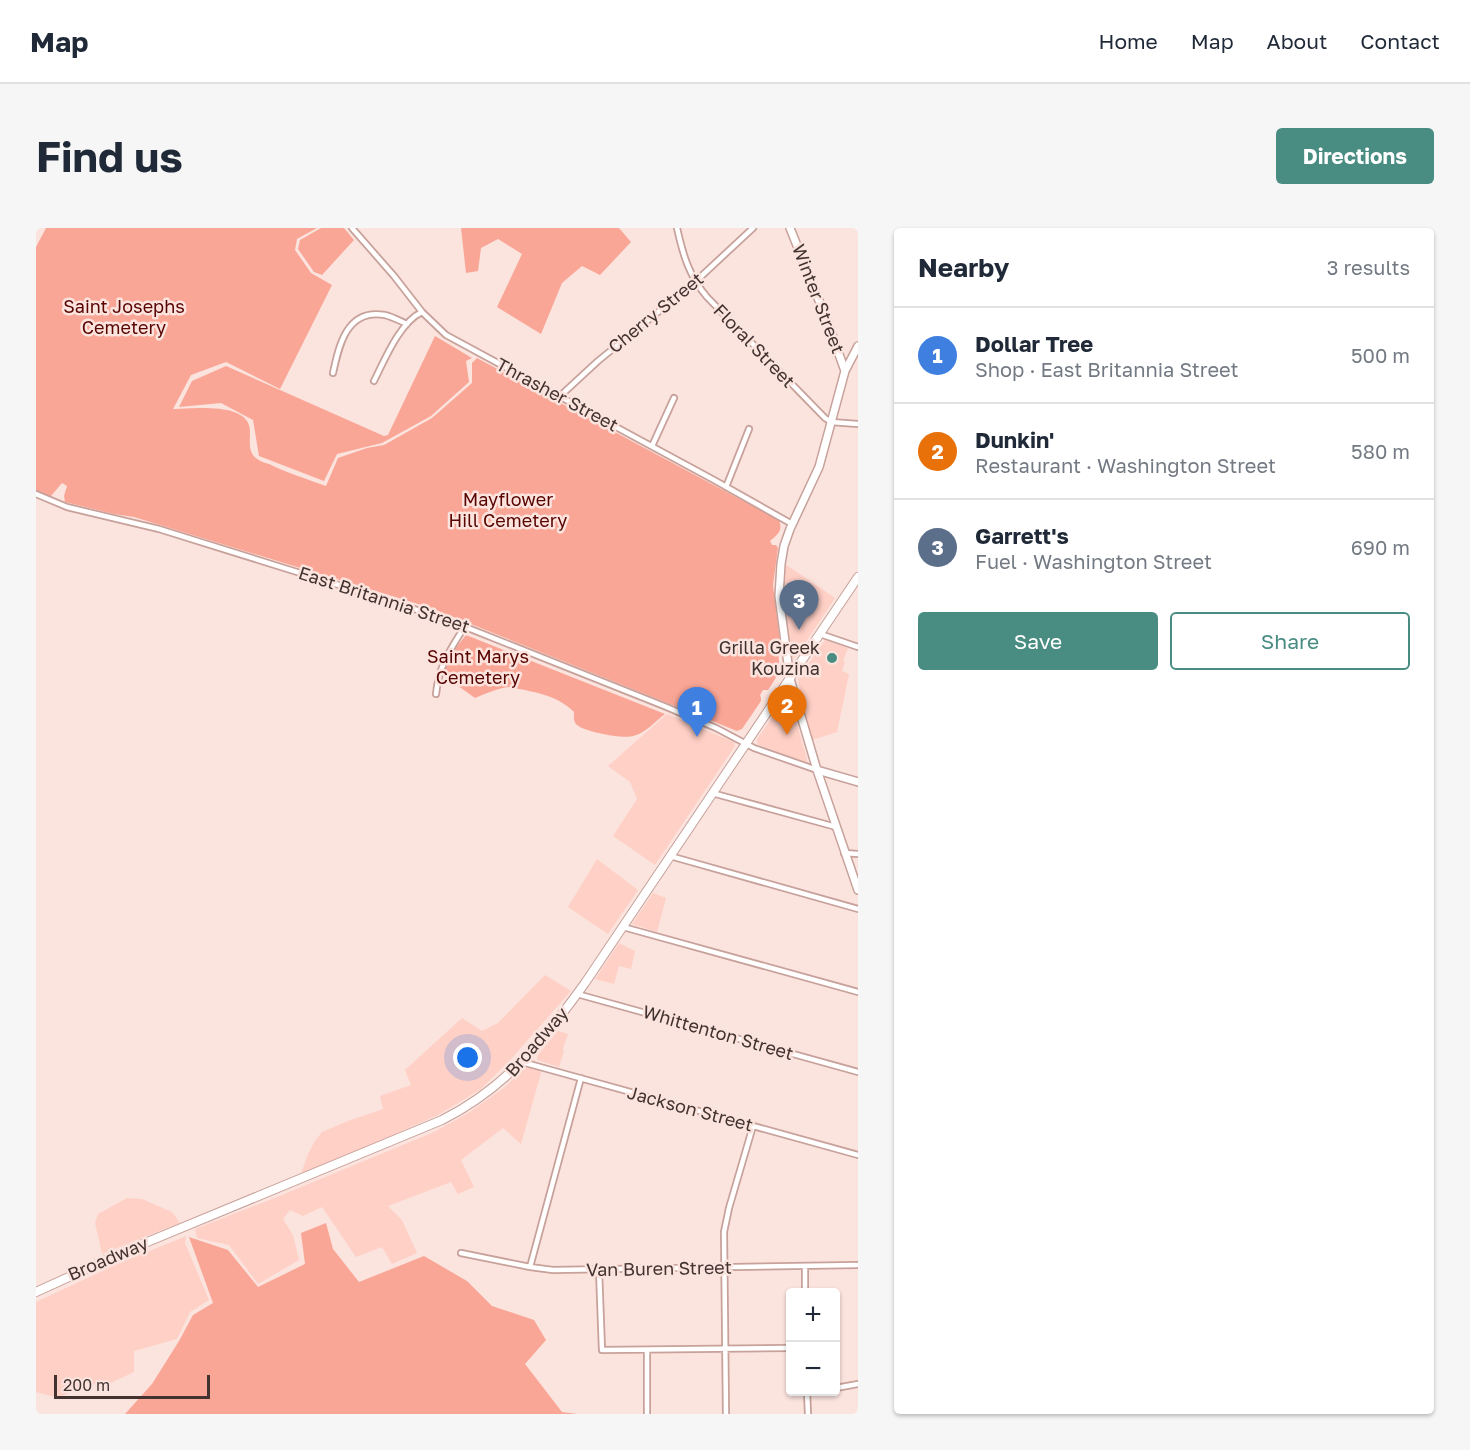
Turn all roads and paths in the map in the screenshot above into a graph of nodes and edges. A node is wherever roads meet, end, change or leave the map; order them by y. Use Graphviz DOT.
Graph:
graph roads {
  1 [pos="352,228"];
  2 [pos="677,228"];
  3 [pos="753,228"];
  4 [pos="790,228"];
  5 [pos="695,282"];
  6 [pos="422,312"];
  7 [pos="407,324"];
  8 [pos="858,346"];
  9 [pos="845,371"];
  10 [pos="333,374"];
  11 [pos="374,381"];
  12 [pos="559,397"];
  13 [pos="674,398"];
  14 [pos="831,422"];
  15 [pos="858,424"];
  16 [pos="749,429"];
  17 [pos="652,446"];
  18 [pos="726,486"];
  19 [pos="36,494"];
  20 [pos="792,524"];
  21 [pos="856,583"];
  22 [pos="465,626"];
  23 [pos="820,634"];
  24 [pos="858,647"];
  25 [pos="790,679"];
  26 [pos="436,694"];
  27 [pos="746,743"];
  28 [pos="817,770"];
  29 [pos="858,782"];
  30 [pos="712,793"];
  31 [pos="836,828"];
  32 [pos="844,853"];
  33 [pos="858,854"];
  34 [pos="670,856"];
  35 [pos="858,890"];
  36 [pos="858,909"];
  37 [pos="623,927"];
  38 [pos="858,992"];
  39 [pos="577,994"];
  40 [pos="522,1062"];
  41 [pos="858,1072"];
  42 [pos="580,1078"];
  43 [pos="753,1126"];
  44 [pos="858,1155"];
  45 [pos="461,1253"];
  46 [pos="858,1265"];
  47 [pos="805,1266"];
  48 [pos="530,1267"];
  49 [pos="724,1268"];
  50 [pos="599,1270"];
  51 [pos="806,1288"];
  52 [pos="36,1292"];
  53 [pos="786,1348"];
  54 [pos="725,1349"];
  55 [pos="647,1350"];
  56 [pos="858,1384"];
  57 [pos="840,1387"];
  58 [pos="808,1396"];
  59 [pos="647,1414"];
  60 [pos="726,1414"];
  61 [pos="808,1414"];
  1 -- 6 [label="street, Thrasher Street"];
  2 -- 5 [label="street, Floral Street"];
  3 -- 5 [label="street, Cherry Street"];
  4 -- 9 [label="street, Winter Street"];
  5 -- 12 [label="street, Cherry Street"];
  5 -- 14 [label="street, Floral Street"];
  6 -- 7 [label="street"];
  6 -- 12 [label="street, Thrasher Street"];
  7 -- 10 [label="street"];
  7 -- 11 [label="street"];
  8 -- 9 [label="street"];
  9 -- 14 [label="street"];
  12 -- 17 [label="street, Thrasher Street"];
  13 -- 17 [label="street"];
  14 -- 15 [label="street"];
  14 -- 20 [label="street"];
  16 -- 18 [label="street"];
  17 -- 18 [label="street, Thrasher Street"];
  18 -- 20 [label="street, Thrasher Street"];
  19 -- 22 [label="street, East Britannia Street"];
  20 -- 25 [label="street"];
  21 -- 23 [label="main road, Broadway"];
  22 -- 26 [label="street"];
  22 -- 27 [label="street, East Britannia Street"];
  23 -- 24 [label="street"];
  23 -- 25 [label="main road, Broadway"];
  25 -- 27 [label="main road, Broadway"];
  25 -- 28 [label="street"];
  27 -- 28 [label="street, East Britannia Street"];
  27 -- 30 [label="main road, Broadway"];
  28 -- 29 [label="street, East Britannia Street"];
  28 -- 31 [label="street"];
  30 -- 31 [label="street"];
  30 -- 34 [label="main road, Broadway"];
  31 -- 32 [label="street"];
  32 -- 33 [label="street"];
  32 -- 35 [label="street"];
  34 -- 36 [label="street"];
  34 -- 37 [label="main road, Broadway"];
  37 -- 38 [label="street"];
  37 -- 39 [label="main road, Broadway"];
  39 -- 40 [label="main road, Broadway"];
  39 -- 41 [label="street, Whittenton Street"];
  40 -- 42 [label="street, Jackson Street"];
  40 -- 52 [label="main road, Broadway"];
  42 -- 43 [label="street, Jackson Street"];
  42 -- 48 [label="street"];
  43 -- 44 [label="street, Jackson Street"];
  43 -- 49 [label="street"];
  45 -- 48 [label="street, Van Buren Street"];
  46 -- 47 [label="street, Van Buren Street"];
  47 -- 49 [label="street, Van Buren Street"];
  47 -- 51 [label="street"];
  48 -- 50 [label="street, Van Buren Street"];
  49 -- 50 [label="street, Van Buren Street"];
  49 -- 54 [label="street"];
  50 -- 55 [label="street"];
  53 -- 54 [label="street"];
  54 -- 55 [label="street"];
  54 -- 60 [label="street"];
  55 -- 59 [label="street"];
  56 -- 57 [label="street"];
  58 -- 61 [label="street"];
}
